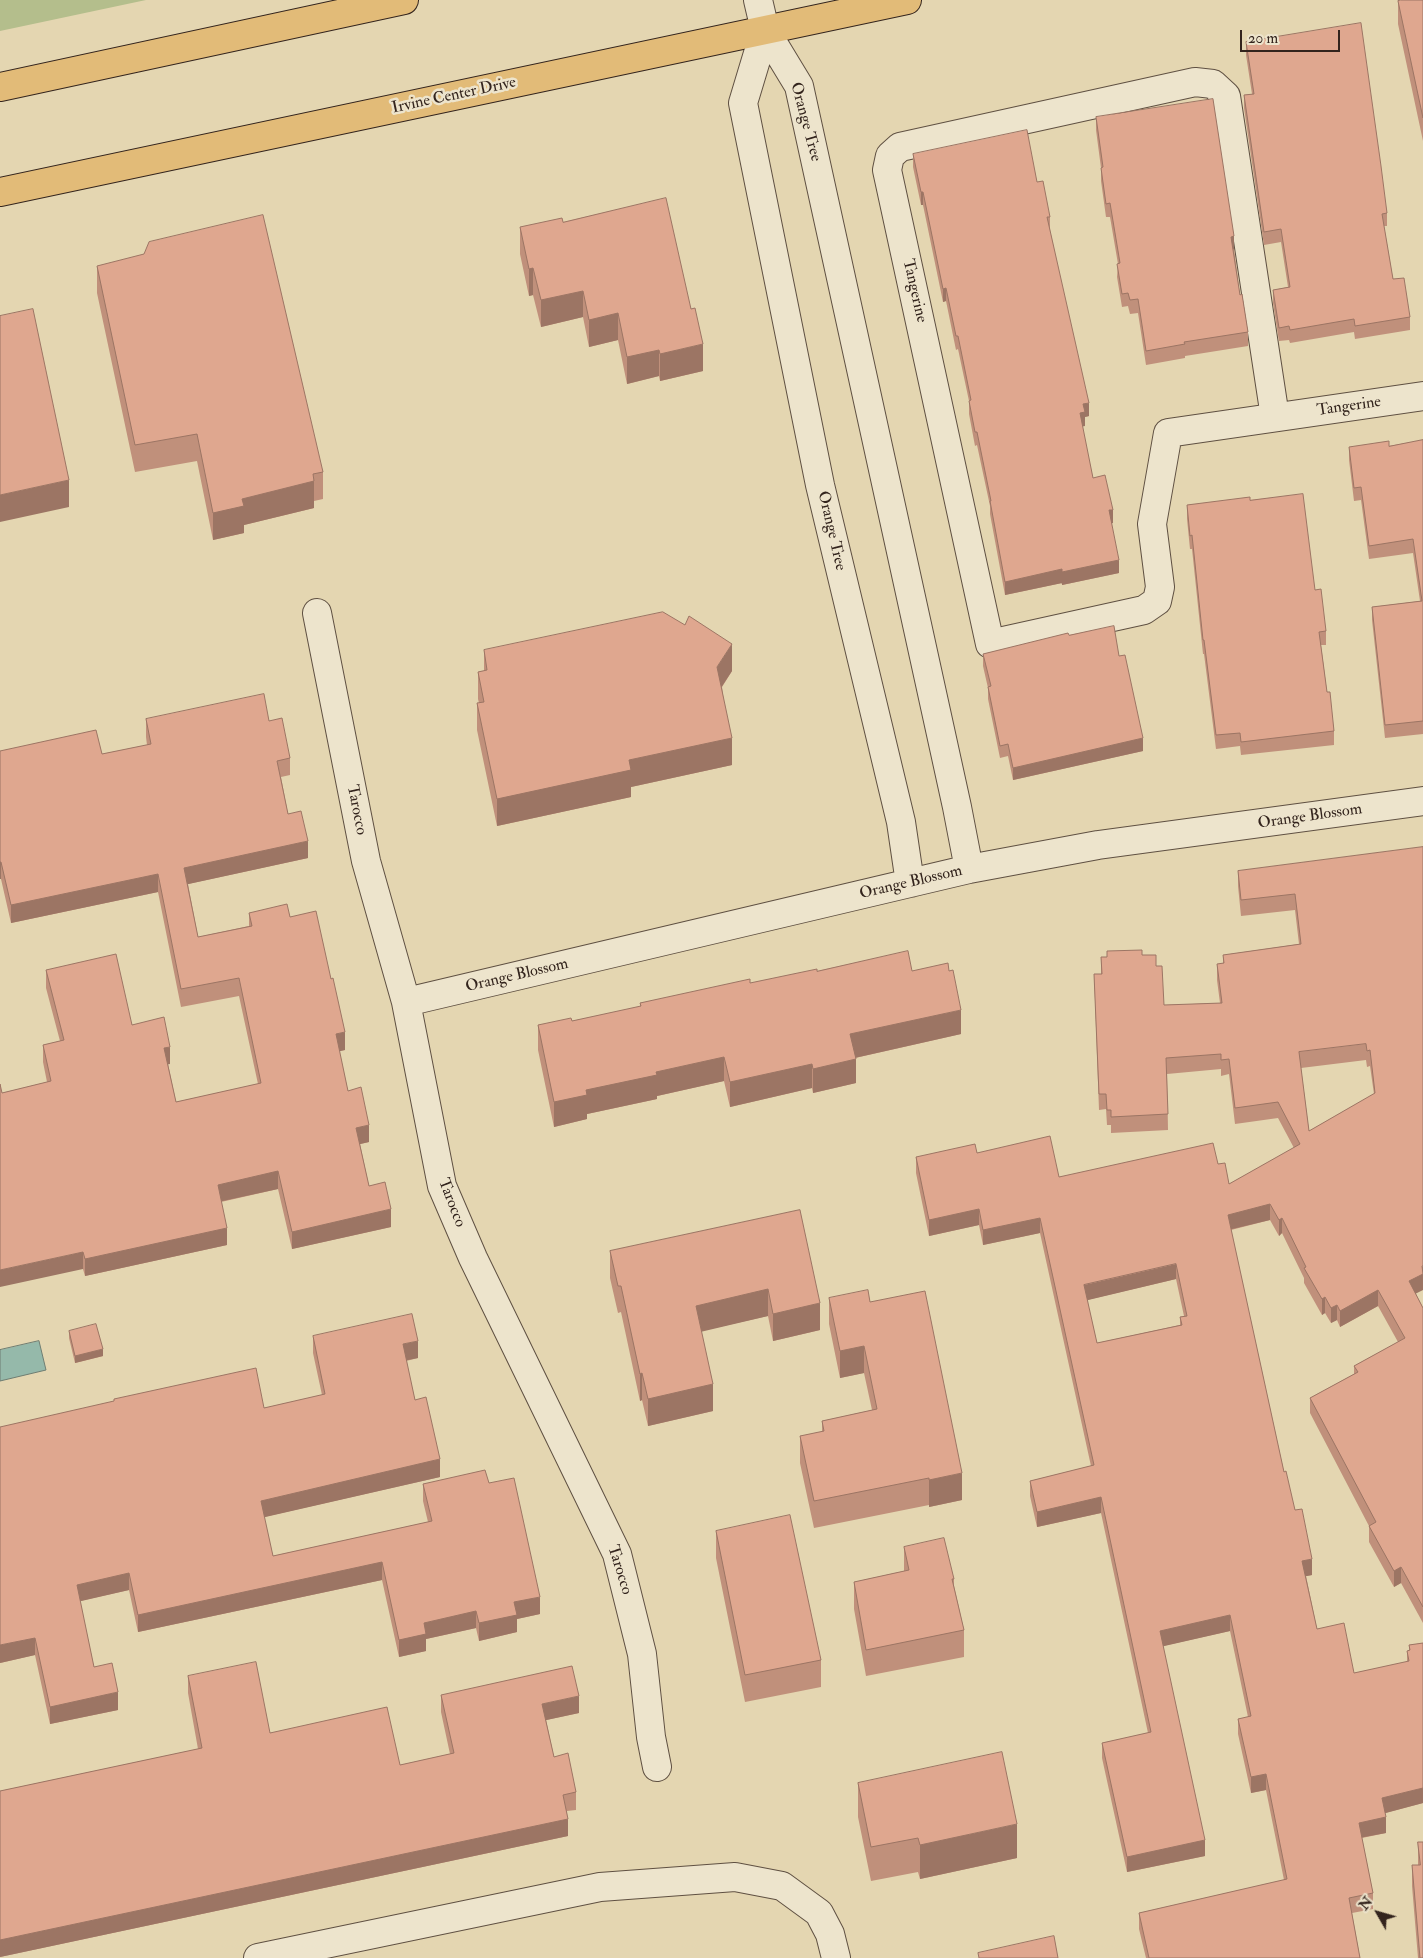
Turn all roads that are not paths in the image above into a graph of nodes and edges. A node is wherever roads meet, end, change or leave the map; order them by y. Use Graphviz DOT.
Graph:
graph roads {
  1 [pos="404,0"];
  2 [pos="758,0"];
  3 [pos="907,0"];
  4 [pos="765,30"];
  5 [pos="0,87"];
  6 [pos="0,192"];
  7 [pos="1423,396"];
  8 [pos="1275,417"];
  9 [pos="317,613"];
  10 [pos="1423,802"];
  11 [pos="969,869"];
  12 [pos="910,883"];
  13 [pos="406,1002"];
  14 [pos="657,1767"];
  15 [pos="258,1958"];
  16 [pos="836,1958"];
  1 -- 5 [label="main road"];
  2 -- 4 [label="street"];
  3 -- 4 [label="main road, Irvine Center Drive"];
  4 -- 6 [label="main road, Irvine Center Drive"];
  4 -- 11 [label="street, Orange Tree"];
  4 -- 12 [label="street, Orange Tree"];
  7 -- 8 [label="street, Tangerine"];
  8 -- 8 [label="street, Tangerine"];
  9 -- 13 [label="street, Tarocco"];
  10 -- 11 [label="street, Orange Blossom"];
  11 -- 12 [label="street, Orange Blossom"];
  12 -- 13 [label="street, Orange Blossom"];
  13 -- 14 [label="street, Tarocco"];
  15 -- 16 [label="street"];
}
